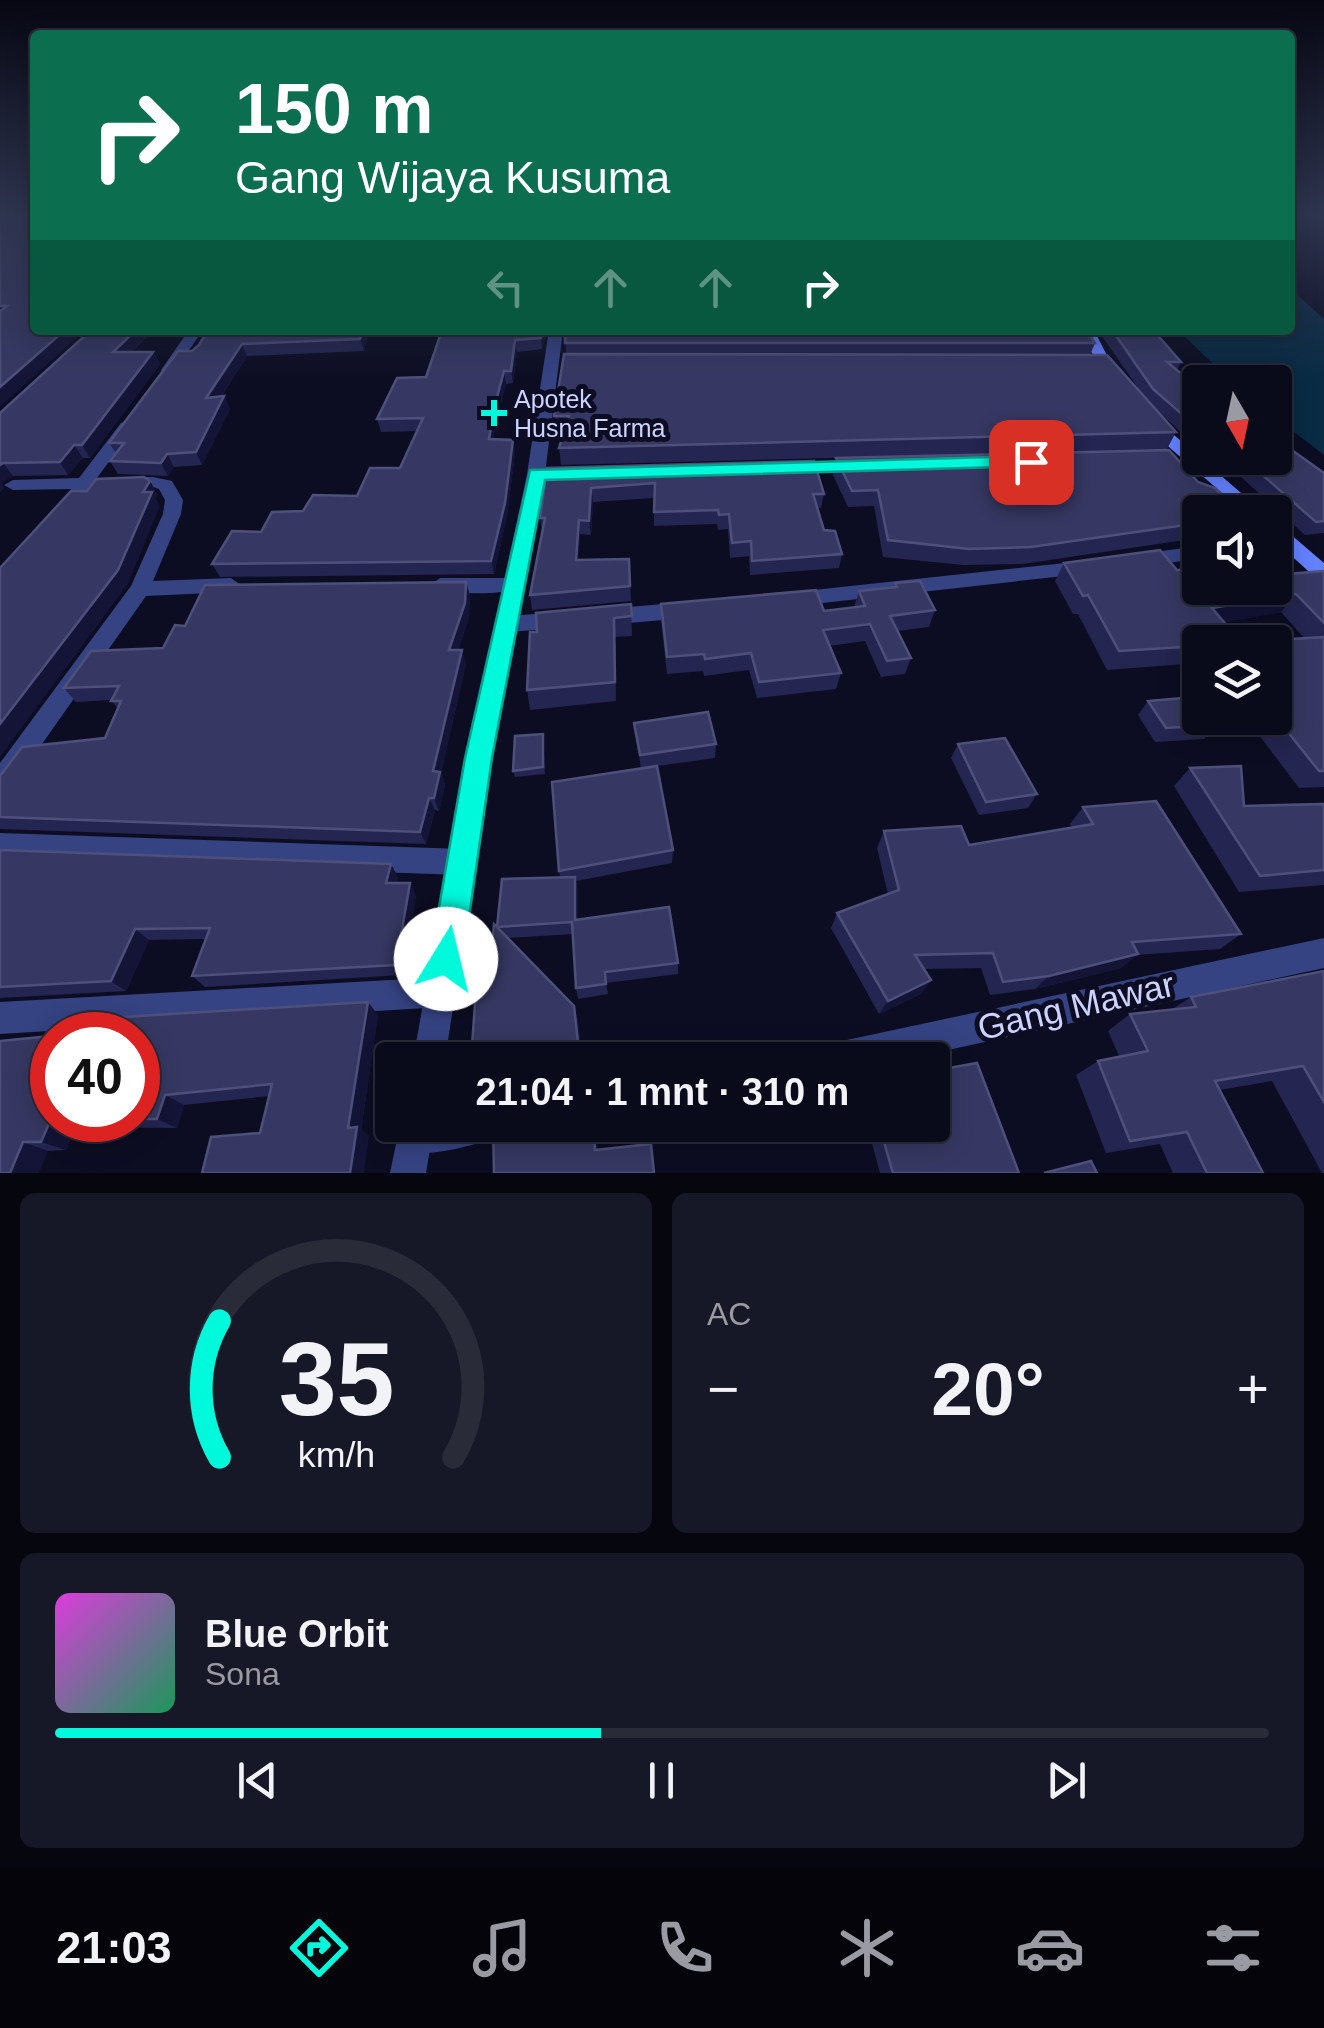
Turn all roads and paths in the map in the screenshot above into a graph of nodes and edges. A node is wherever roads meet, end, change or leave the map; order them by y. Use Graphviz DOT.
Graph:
graph roads {
  1 [pos="192,335"];
  2 [pos="557,335"];
  3 [pos="1088,335"];
  4 [pos="160,381"];
  5 [pos="1123,392"];
  6 [pos="139,410"];
  7 [pos="1142,413"];
  8 [pos="1182,450"];
  9 [pos="1182,457"];
  10 [pos="1169,458"];
  11 [pos="876,466"];
  12 [pos="770,468"];
  13 [pos="1210,475"];
  14 [pos="85,483"];
  15 [pos="7,485"];
  16 [pos="1234,495"];
  17 [pos="0,501"];
  18 [pos="61,510"];
  19 [pos="1292,548"];
  20 [pos="1182,554"];
  21 [pos="1324,574"];
  22 [pos="426,584"];
  23 [pos="257,585"];
  24 [pos="513,585"];
  25 [pos="140,589"];
  26 [pos="768,602"];
  27 [pos="715,607"];
  28 [pos="507,624"];
  29 [pos="0,783"];
  30 [pos="0,846"];
  31 [pos="462,862"];
  32 [pos="1324,953"];
  33 [pos="442,992"];
  34 [pos="0,1018"];
  35 [pos="432,1042"];
  36 [pos="911,1042"];
  37 [pos="414,1142"];
  38 [pos="408,1173"];
  1 -- 4 [label="street"];
  2 -- 24 [label="street"];
  3 -- 5 [label="main road"];
  6 -- 14 [label="street"];
  7 -- 8 [label="main road"];
  9 -- 10 [label="street"];
  11 -- 12 [label="street"];
  13 -- 16 [label="main road"];
  14 -- 15 [label="street"];
  14 -- 18 [label="street"];
  14 -- 25 [label="street"];
  15 -- 17 [label="street"];
  19 -- 21 [label="main road"];
  20 -- 26 [label="street"];
  22 -- 24 [label="street"];
  23 -- 25 [label="street"];
  24 -- 28 [label="street"];
  25 -- 29 [label="street"];
  27 -- 28 [label="street"];
  28 -- 31 [label="street"];
  30 -- 31 [label="street"];
  31 -- 33 [label="street"];
  32 -- 36 [label="street, Gang Mawar"];
  33 -- 34 [label="street"];
  33 -- 35 [label="street"];
  37 -- 38 [label="street"];
}
